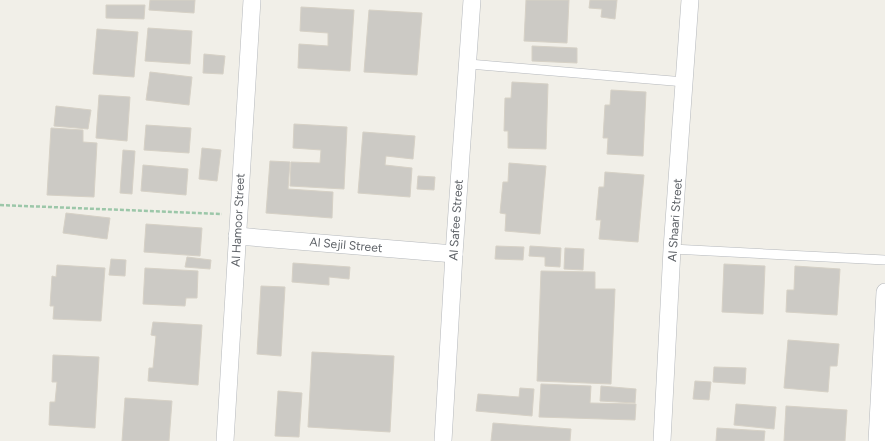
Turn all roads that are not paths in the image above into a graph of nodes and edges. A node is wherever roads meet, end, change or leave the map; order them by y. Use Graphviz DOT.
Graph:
graph roads {
  1 [pos="252,0"];
  2 [pos="472,0"];
  3 [pos="690,0"];
  4 [pos="468,64"];
  5 [pos="685,82"];
  6 [pos="237,236"];
  7 [pos="672,249"];
  8 [pos="454,254"];
  9 [pos="885,260"];
  10 [pos="885,292"];
  11 [pos="225,441"];
  12 [pos="443,441"];
  13 [pos="662,441"];
  14 [pos="877,441"];
  1 -- 6 [label="street, Al Hamoor Street"];
  2 -- 4 [label="street, Al Safee Street"];
  3 -- 5 [label="street, Al Shaari Street"];
  4 -- 5 [label="lane"];
  4 -- 8 [label="street, Al Safee Street"];
  5 -- 7 [label="street, Al Shaari Street"];
  6 -- 8 [label="street, Al Sejil Street"];
  6 -- 11 [label="street, Al Hamoor Street"];
  7 -- 9 [label="lane"];
  7 -- 13 [label="street, Al Shaari Street"];
  8 -- 12 [label="street, Al Safee Street"];
  10 -- 14 [label="street"];
}
